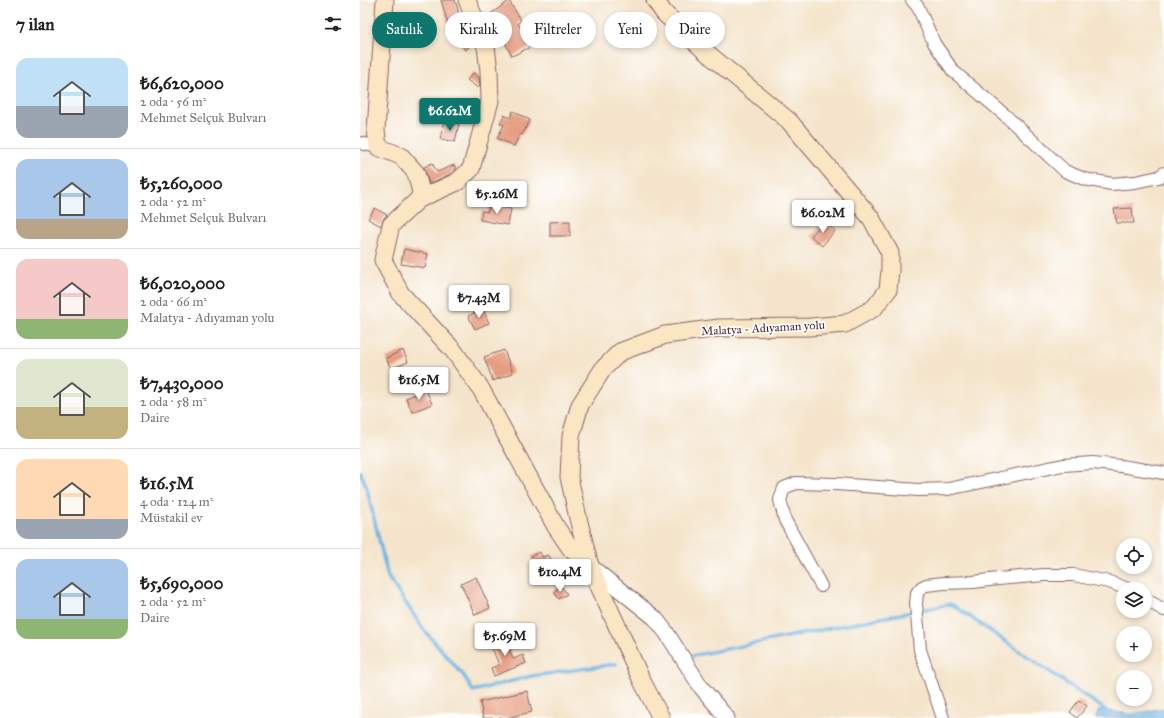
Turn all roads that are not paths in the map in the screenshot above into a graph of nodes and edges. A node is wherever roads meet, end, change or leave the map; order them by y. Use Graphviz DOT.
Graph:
graph roads {
  1 [pos="385,0"];
  2 [pos="467,0"];
  3 [pos="655,0"];
  4 [pos="912,0"];
  5 [pos="360,143"];
  6 [pos="378,147"];
  7 [pos="1164,173"];
  8 [pos="418,199"];
  9 [pos="1164,473"];
  10 [pos="590,566"];
  11 [pos="1116,585"];
  12 [pos="821,586"];
  13 [pos="1152,602"];
  14 [pos="1164,610"];
  15 [pos="660,718"];
  16 [pos="726,718"];
  17 [pos="943,718"];
  1 -- 6 [label="main road"];
  2 -- 8 [label="main road"];
  3 -- 10 [label="main road, Malatya - Adıyaman yolu"];
  4 -- 7 [label="street"];
  5 -- 6 [label="street"];
  6 -- 8 [label="main road"];
  8 -- 10 [label="main road"];
  9 -- 12 [label="street"];
  10 -- 15 [label="main road, Malatya - Adıyaman yolu"];
  10 -- 16 [label="street"];
  11 -- 17 [label="street"];
  13 -- 14 [label="street"];
}
